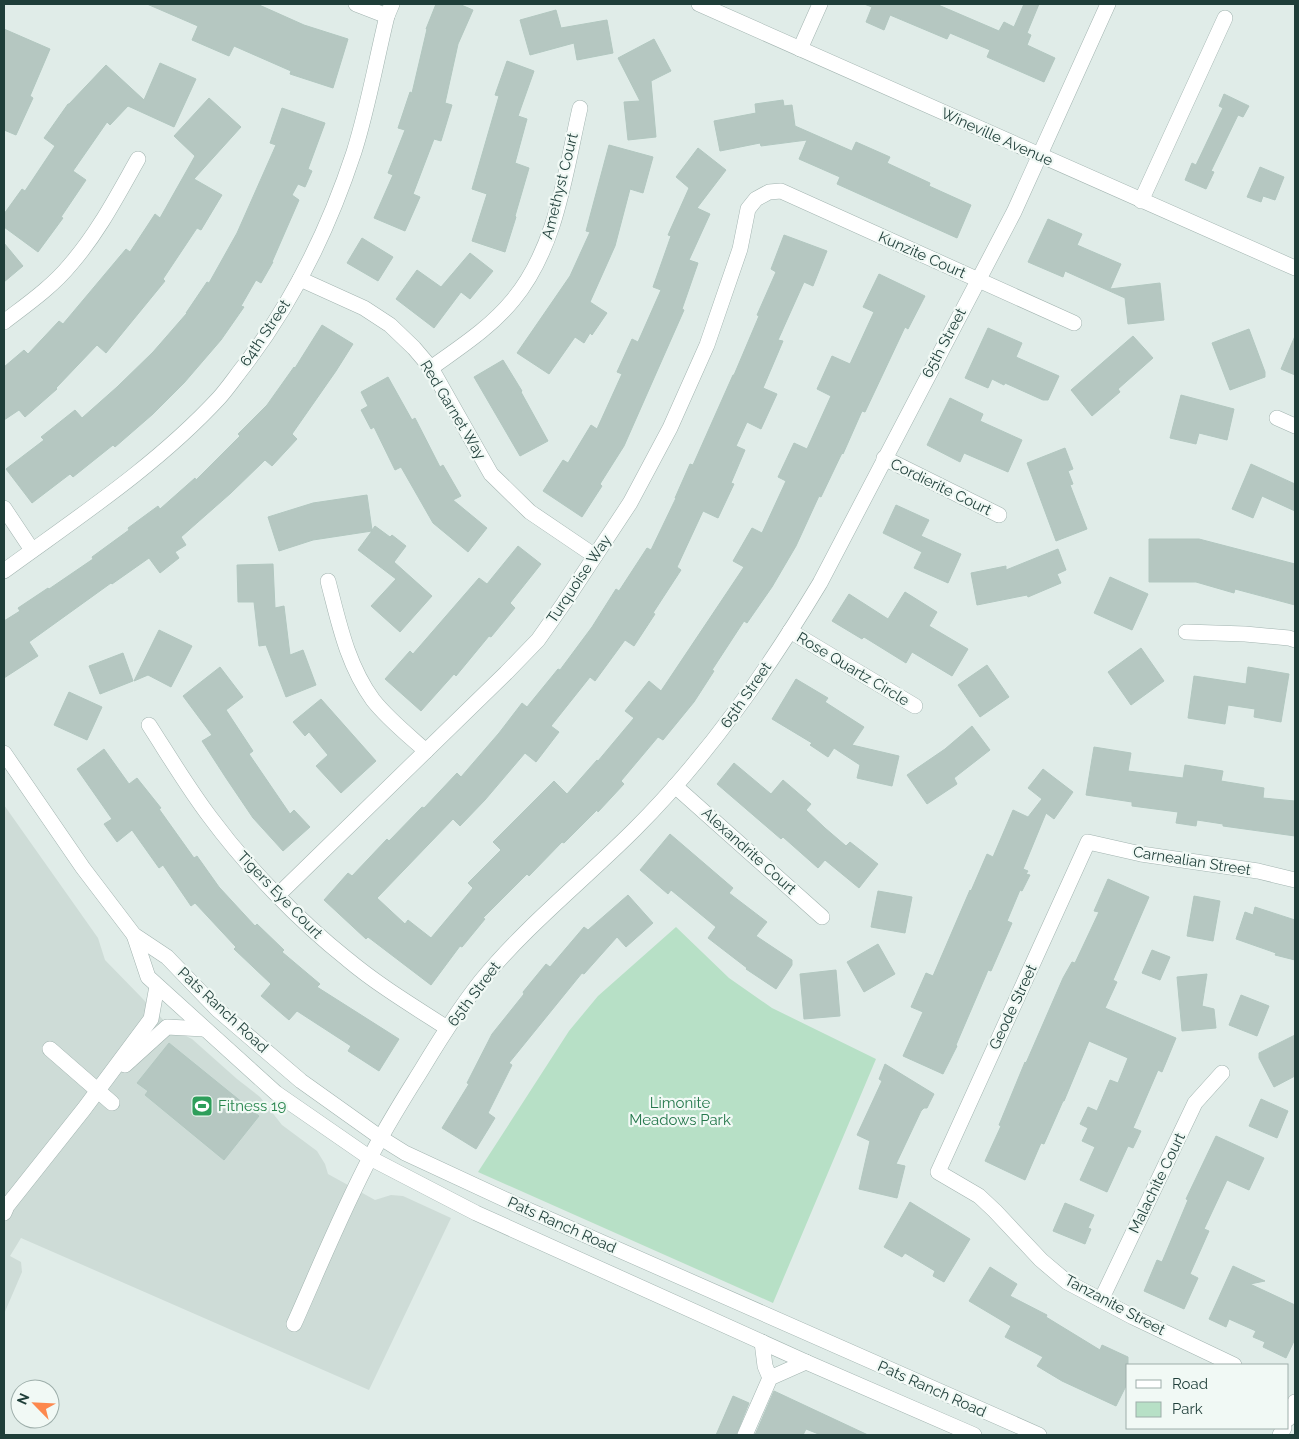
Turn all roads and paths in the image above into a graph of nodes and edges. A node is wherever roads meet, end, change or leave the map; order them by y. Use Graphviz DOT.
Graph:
graph roads {
  1 [pos="356,4"];
  2 [pos="699,4"];
  3 [pos="820,4"];
  4 [pos="1108,4"];
  5 [pos="389,10"];
  6 [pos="1225,18"];
  7 [pos="800,49"];
  8 [pos="580,108"];
  9 [pos="1041,156"];
  10 [pos="138,159"];
  11 [pos="769,192"];
  12 [pos="1141,200"];
  13 [pos="1295,268"];
  14 [pos="300,279"];
  15 [pos="978,280"];
  16 [pos="4,322"];
  17 [pos="1074,323"];
  18 [pos="431,368"];
  19 [pos="1277,418"];
  20 [pos="1295,426"];
  21 [pos="884,458"];
  22 [pos="4,508"];
  23 [pos="999,515"];
  24 [pos="32,550"];
  25 [pos="595,556"];
  26 [pos="4,570"];
  27 [pos="328,581"];
  28 [pos="790,631"];
  29 [pos="1186,632"];
  30 [pos="1295,640"];
  31 [pos="916,706"];
  32 [pos="149,725"];
  33 [pos="426,751"];
  34 [pos="4,753"];
  35 [pos="675,786"];
  36 [pos="1088,842"];
  37 [pos="1295,880"];
  38 [pos="278,895"];
  39 [pos="822,916"];
  40 [pos="134,935"];
  41 [pos="157,986"];
  42 [pos="447,1028"];
  43 [pos="204,1029"];
  44 [pos="50,1049"];
  45 [pos="1222,1073"];
  46 [pos="97,1090"];
  47 [pos="112,1103"];
  48 [pos="381,1138"];
  49 [pos="370,1158"];
  50 [pos="938,1172"];
  51 [pos="4,1213"];
  52 [pos="1101,1300"];
  53 [pos="294,1324"];
  54 [pos="762,1342"];
  55 [pos="806,1362"];
  56 [pos="1232,1364"];
  57 [pos="770,1378"];
  58 [pos="1295,1402"];
  59 [pos="1289,1417"];
  60 [pos="745,1435"];
  61 [pos="974,1435"];
  62 [pos="1039,1435"];
  1 -- 5 [label="street"];
  2 -- 7 [label="street, Wineville Avenue"];
  3 -- 7 [label="street"];
  4 -- 9 [label="street, 65th Street"];
  5 -- 14 [label="street, 64th Street"];
  6 -- 12 [label="street"];
  7 -- 9 [label="street, Wineville Avenue"];
  8 -- 18 [label="street, Amethyst Court"];
  9 -- 12 [label="street, Wineville Avenue"];
  9 -- 15 [label="street, 65th Street"];
  10 -- 16 [label="street"];
  11 -- 15 [label="street, Kunzite Court"];
  11 -- 25 [label="street, Turquoise Way"];
  12 -- 13 [label="street, Wineville Avenue"];
  14 -- 18 [label="street, Red Garnet Way"];
  14 -- 24 [label="street, 64th Street"];
  15 -- 17 [label="street, Kunzite Court"];
  15 -- 21 [label="street, 65th Street"];
  18 -- 25 [label="street, Red Garnet Way"];
  19 -- 20 [label="street"];
  21 -- 23 [label="street, Cordierite Court"];
  21 -- 28 [label="street, 65th Street"];
  22 -- 24 [label="street"];
  24 -- 26 [label="street, 64th Street"];
  25 -- 33 [label="street, Turquoise Way"];
  27 -- 33 [label="street"];
  28 -- 31 [label="street, Rose Quartz Circle"];
  28 -- 35 [label="street, 65th Street"];
  29 -- 30 [label="street"];
  32 -- 38 [label="street, Tigers Eye Court"];
  33 -- 38 [label="street, Turquoise Way"];
  34 -- 40 [label="street, Pats Ranch Road"];
  35 -- 39 [label="street, Alexandrite Court"];
  35 -- 42 [label="street, 65th Street"];
  36 -- 37 [label="street, Carnealian Street"];
  36 -- 50 [label="street, Geode Street"];
  38 -- 42 [label="street, Tigers Eye Court"];
  40 -- 41 [label="street, Pats Ranch Road"];
  40 -- 48 [label="street, Pats Ranch Road"];
  41 -- 43 [label="street, Pats Ranch Road"];
  41 -- 46 [label="street"];
  42 -- 48 [label="street, 65th Street"];
  43 -- 46 [label="street"];
  43 -- 49 [label="street, Pats Ranch Road"];
  44 -- 46 [label="street"];
  45 -- 52 [label="street, Malachite Court"];
  46 -- 47 [label="street"];
  46 -- 51 [label="street"];
  48 -- 49 [label="street, 65th Street"];
  48 -- 62 [label="street, Pats Ranch Road"];
  49 -- 53 [label="street, 65th Street"];
  49 -- 54 [label="street, Pats Ranch Road"];
  50 -- 52 [label="street, Tanzanite Street"];
  52 -- 56 [label="street, Tanzanite Street"];
  54 -- 55 [label="street, Pats Ranch Road"];
  54 -- 57 [label="street"];
  55 -- 57 [label="street"];
  55 -- 61 [label="street, Pats Ranch Road"];
  57 -- 60 [label="street"];
  58 -- 59 [label="street"];
}
